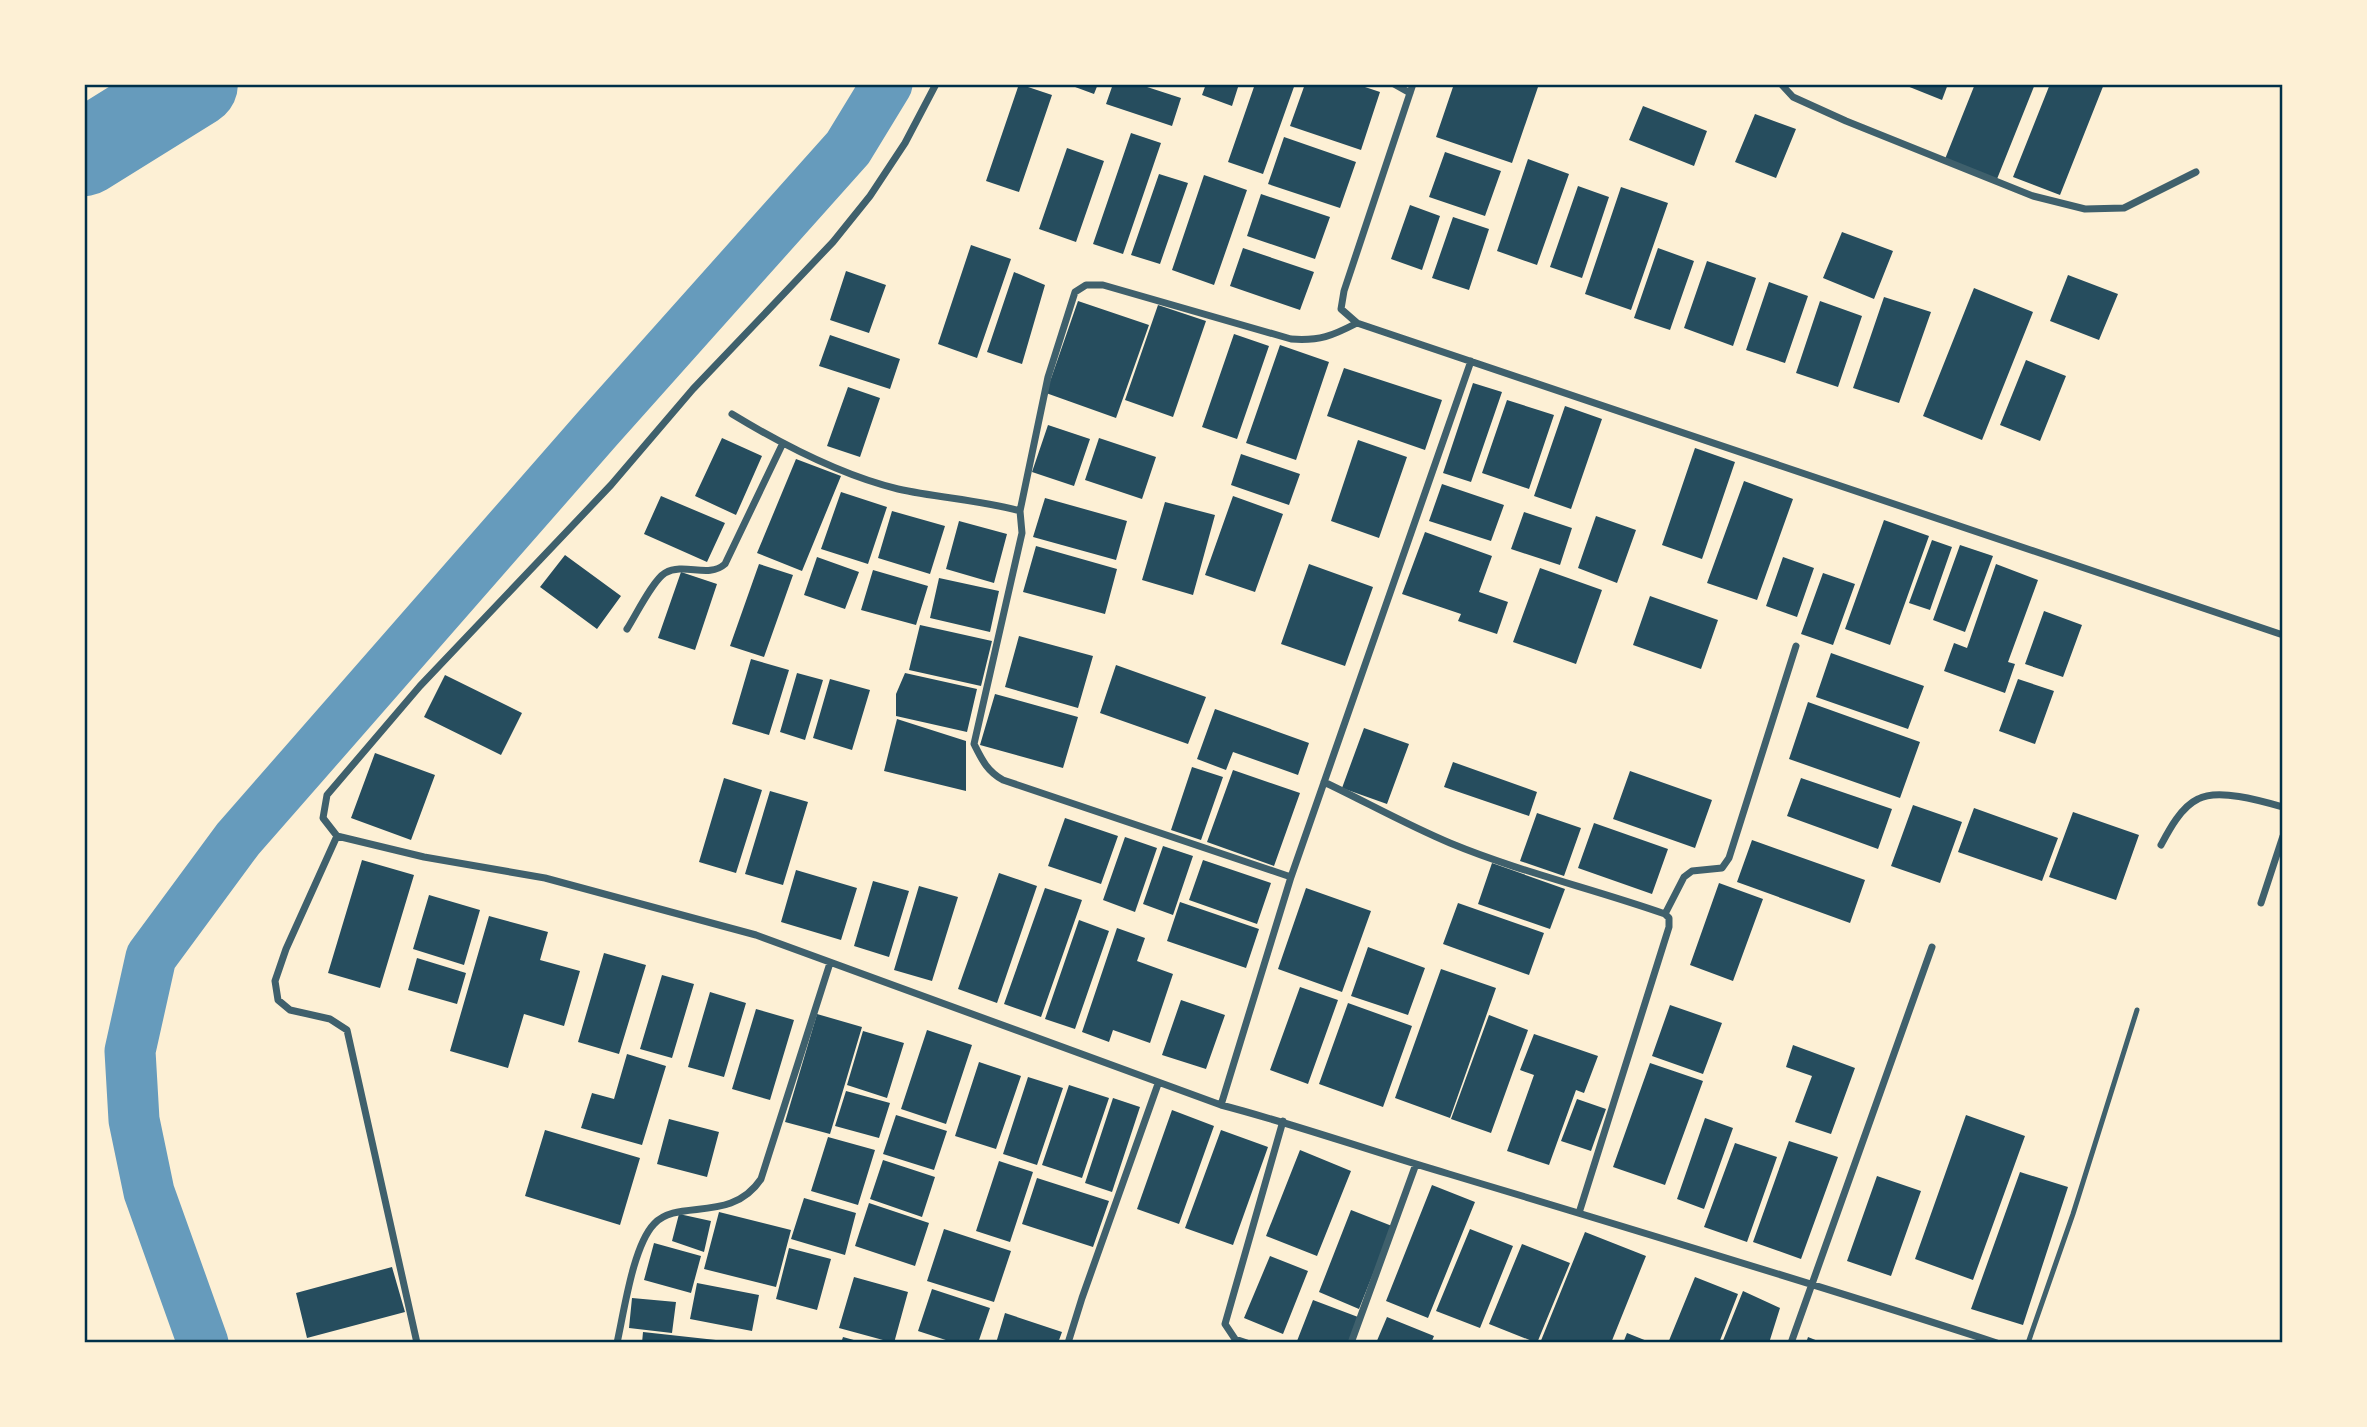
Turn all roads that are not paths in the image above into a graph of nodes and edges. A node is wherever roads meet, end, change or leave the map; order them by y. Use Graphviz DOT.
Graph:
graph roads {
  1 [pos="936,84"];
  2 [pos="1394,84"];
  3 [pos="1413,84"];
  4 [pos="1781,84"];
  5 [pos="1409,93"];
  6 [pos="2196,172"];
  7 [pos="1357,323"];
  8 [pos="1471,361"];
  9 [pos="732,414"];
  10 [pos="782,445"];
  11 [pos="1020,511"];
  12 [pos="627,629"];
  13 [pos="2283,635"];
  14 [pos="1796,646"];
  15 [pos="1324,782"];
  16 [pos="2283,807"];
  17 [pos="337,836"];
  18 [pos="2283,836"];
  19 [pos="2161,845"];
  20 [pos="1291,877"];
  21 [pos="2261,903"];
  22 [pos="1665,914"];
  23 [pos="1932,947"];
  24 [pos="830,963"];
  25 [pos="2137,1010"];
  26 [pos="1158,1084"];
  27 [pos="1221,1105"];
  28 [pos="1283,1121"];
  29 [pos="1416,1164"];
  30 [pos="1578,1213"];
  31 [pos="1813,1283"];
  32 [pos="417,1343"];
  33 [pos="617,1343"];
  34 [pos="1068,1343"];
  35 [pos="1247,1343"];
  36 [pos="1351,1343"];
  37 [pos="1791,1343"];
  38 [pos="1997,1343"];
  39 [pos="2028,1343"];
  1 -- 17 [label="street"];
  2 -- 5 [label="street"];
  3 -- 5 [label="street"];
  4 -- 6 [label="street"];
  5 -- 7 [label="street"];
  7 -- 8 [label="street"];
  7 -- 11 [label="street"];
  8 -- 13 [label="street"];
  8 -- 15 [label="street"];
  9 -- 10 [label="street"];
  10 -- 11 [label="street"];
  10 -- 12 [label="street"];
  11 -- 20 [label="street"];
  14 -- 22 [label="street"];
  15 -- 20 [label="street"];
  15 -- 22 [label="street"];
  16 -- 19 [label="street"];
  17 -- 24 [label="street"];
  17 -- 32 [label="street"];
  18 -- 21 [label="street"];
  20 -- 27 [label="street"];
  22 -- 30 [label="street"];
  23 -- 31 [label="street"];
  24 -- 26 [label="street"];
  24 -- 33 [label="street"];
  25 -- 39 [label="lane"];
  26 -- 27 [label="street"];
  26 -- 34 [label="street"];
  27 -- 28 [label="street"];
  28 -- 29 [label="street"];
  28 -- 35 [label="street"];
  29 -- 30 [label="street"];
  29 -- 36 [label="street"];
  30 -- 31 [label="street"];
  31 -- 37 [label="street"];
  31 -- 38 [label="street"];
}
